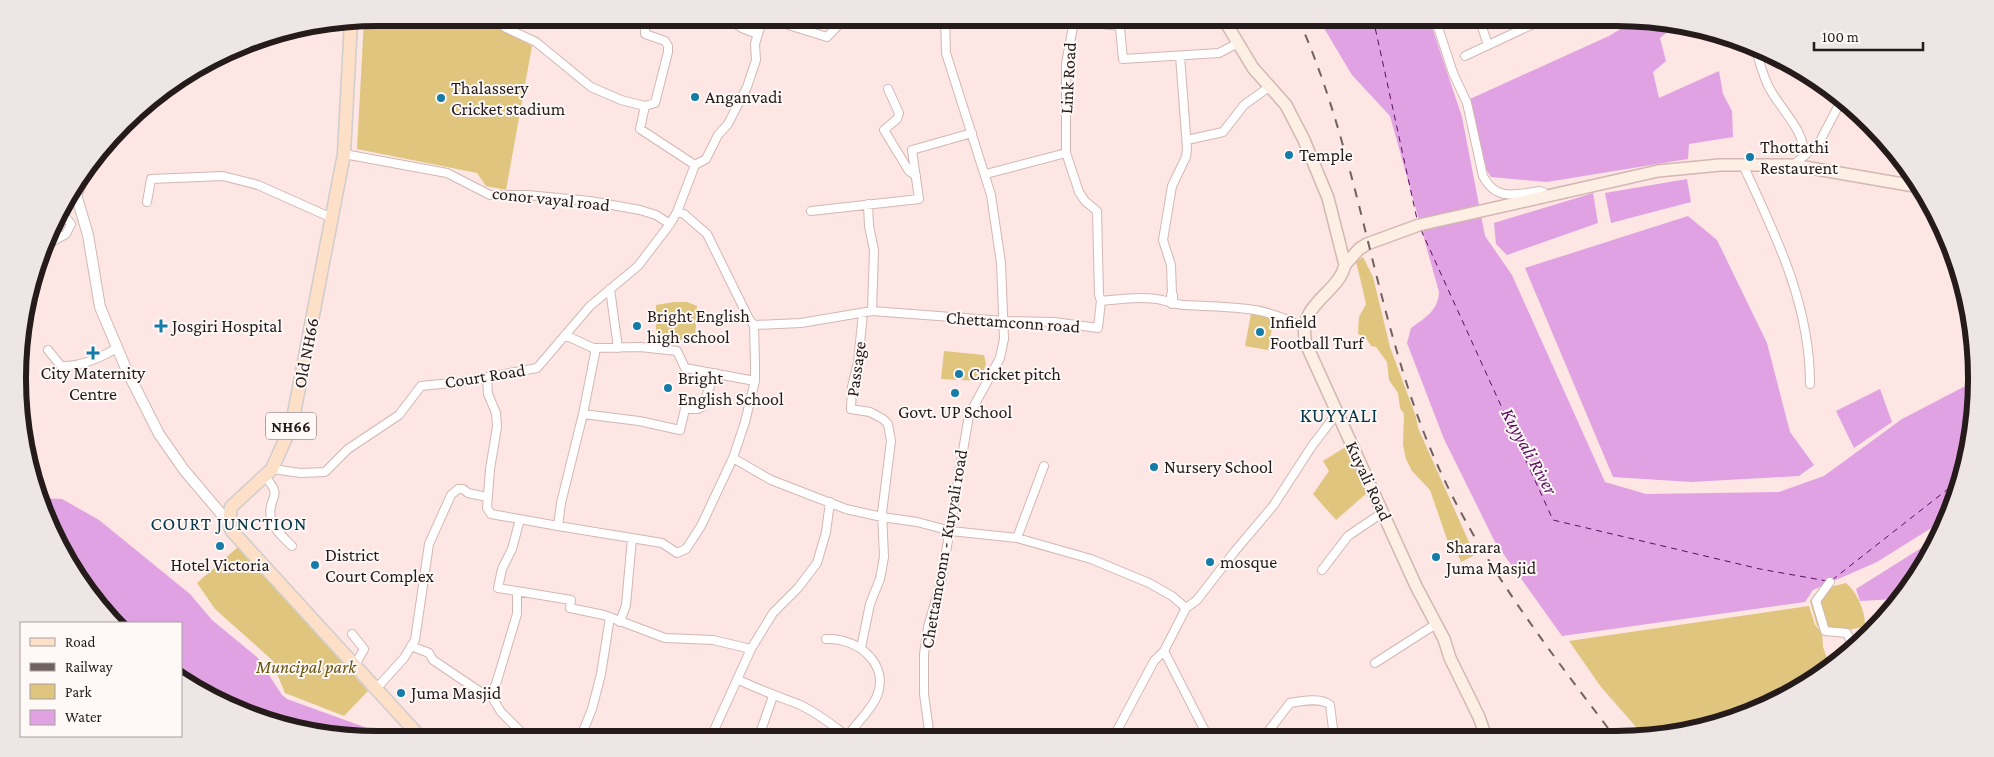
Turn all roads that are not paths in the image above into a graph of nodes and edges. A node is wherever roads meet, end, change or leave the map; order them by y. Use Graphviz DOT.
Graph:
graph roads {
  1 [pos="504,26"];
  2 [pos="647,26"];
  3 [pos="739,26"];
  4 [pos="763,26"];
  5 [pos="791,26"];
  6 [pos="837,26"];
  7 [pos="945,26"];
  8 [pos="1073,26"];
  9 [pos="1120,26"];
  10 [pos="1228,26"];
  11 [pos="1438,26"];
  12 [pos="1482,26"];
  13 [pos="1529,26"];
  14 [pos="351,27"];
  15 [pos="757,34"];
  16 [pos="1238,43"];
  17 [pos="1488,45"];
  18 [pos="1180,56"];
  19 [pos="1465,56"];
  20 [pos="1758,57"];
  21 [pos="1269,87"];
  22 [pos="888,89"];
  23 [pos="645,106"];
  24 [pos="1838,106"];
  25 [pos="972,133"];
  26 [pos="1187,140"];
  27 [pos="1066,153"];
  28 [pos="344,154"];
  29 [pos="1804,156"];
  30 [pos="695,165"];
  31 [pos="1743,165"];
  32 [pos="1793,165"];
  33 [pos="986,174"];
  34 [pos="916,176"];
  35 [pos="1908,183"];
  36 [pos="77,196"];
  37 [pos="1544,198"];
  38 [pos="147,202"];
  39 [pos="868,204"];
  40 [pos="811,211"];
  41 [pos="678,212"];
  42 [pos="66,217"];
  43 [pos="332,218"];
  44 [pos="84,221"];
  45 [pos="71,224"];
  46 [pos="670,224"];
  47 [pos="55,240"];
  48 [pos="1345,265"];
  49 [pos="610,290"];
  50 [pos="1172,299"];
  51 [pos="1101,301"];
  52 [pos="872,311"];
  53 [pos="863,313"];
  54 [pos="1004,322"];
  55 [pos="754,325"];
  56 [pos="1304,328"];
  57 [pos="565,335"];
  58 [pos="117,348"];
  59 [pos="596,348"];
  60 [pos="618,348"];
  61 [pos="48,350"];
  62 [pos="715,373"];
  63 [pos="487,377"];
  64 [pos="755,381"];
  65 [pos="1810,384"];
  66 [pos="1337,413"];
  67 [pos="583,414"];
  68 [pos="732,458"];
  69 [pos="1044,466"];
  70 [pos="268,473"];
  71 [pos="487,498"];
  72 [pos="830,502"];
  73 [pos="1382,513"];
  74 [pos="882,518"];
  75 [pos="520,519"];
  76 [pos="229,523"];
  77 [pos="558,526"];
  78 [pos="951,531"];
  79 [pos="632,538"];
  80 [pos="1017,538"];
  81 [pos="292,546"];
  82 [pos="1322,570"];
  83 [pos="1830,582"];
  84 [pos="517,591"];
  85 [pos="1186,608"];
  86 [pos="610,617"];
  87 [pos="620,622"];
  88 [pos="1436,624"];
  89 [pos="352,634"];
  90 [pos="826,639"];
  91 [pos="1851,641"];
  92 [pos="411,646"];
  93 [pos="861,648"];
  94 [pos="751,649"];
  95 [pos="1164,651"];
  96 [pos="1374,663"];
  97 [pos="354,666"];
  98 [pos="737,680"];
  99 [pos="375,690"];
  100 [pos="490,694"];
  101 [pos="773,696"];
  102 [pos="414,731"];
  103 [pos="520,731"];
  104 [pos="583,731"];
  105 [pos="714,731"];
  106 [pos="761,731"];
  107 [pos="839,731"];
  108 [pos="854,731"];
  109 [pos="929,731"];
  110 [pos="1117,731"];
  111 [pos="1204,731"];
  112 [pos="1269,731"];
  113 [pos="1333,731"];
  114 [pos="1484,731"];
  1 -- 23 [label="street"];
  2 -- 23 [label="street"];
  3 -- 15 [label="street"];
  4 -- 15 [label="street"];
  5 -- 6 [label="street"];
  7 -- 25 [label="street, Chettamconn - Kuyyali road"];
  8 -- 27 [label="street, Link Road"];
  9 -- 18 [label="street, Link Road"];
  10 -- 16 [label="main road"];
  11 -- 37 [label="street"];
  12 -- 17 [label="street"];
  13 -- 17 [label="street"];
  14 -- 28 [label="main road, Old NH66 / NH66"];
  15 -- 30 [label="street"];
  16 -- 18 [label="street, Link Road"];
  16 -- 21 [label="main road"];
  17 -- 19 [label="street"];
  18 -- 26 [label="street"];
  20 -- 29 [label="street"];
  21 -- 26 [label="street"];
  21 -- 48 [label="main road"];
  22 -- 34 [label="street"];
  23 -- 30 [label="street"];
  24 -- 29 [label="street"];
  25 -- 33 [label="street, Chettamconn - Kuyyali road"];
  25 -- 34 [label="street"];
  26 -- 50 [label="street"];
  27 -- 33 [label="street"];
  27 -- 51 [label="street, Link Road"];
  28 -- 43 [label="main road, Old NH66 / NH66"];
  28 -- 46 [label="street, conor vayal road"];
  29 -- 32 [label="street"];
  30 -- 41 [label="street"];
  31 -- 32 [label="main road"];
  31 -- 37 [label="main road"];
  31 -- 65 [label="street"];
  32 -- 35 [label="main road"];
  33 -- 54 [label="street, Chettamconn - Kuyyali road"];
  34 -- 39 [label="street"];
  36 -- 44 [label="street"];
  37 -- 48 [label="main road"];
  38 -- 43 [label="street"];
  39 -- 40 [label="street"];
  39 -- 52 [label="street"];
  41 -- 46 [label="street"];
  41 -- 55 [label="street"];
  42 -- 45 [label="street"];
  43 -- 70 [label="main road, Old NH66 / NH66"];
  44 -- 45 [label="street"];
  44 -- 58 [label="street"];
  45 -- 47 [label="street"];
  46 -- 49 [label="street, Court Road"];
  48 -- 56 [label="main road"];
  49 -- 57 [label="street, Court Road"];
  49 -- 60 [label="street"];
  50 -- 51 [label="street, Chettamconn road"];
  50 -- 56 [label="street, Chettamconn road"];
  51 -- 54 [label="street, Chettamconn road"];
  52 -- 53 [label="street, Chettamconn road"];
  52 -- 54 [label="street, Chettamconn road"];
  53 -- 55 [label="street, Chettamconn road"];
  53 -- 74 [label="street, Passage"];
  54 -- 78 [label="street, Chettamconn - Kuyyali road"];
  55 -- 64 [label="street"];
  56 -- 66 [label="main road, Kuyali Road"];
  57 -- 59 [label="street"];
  57 -- 63 [label="street, Court Road"];
  58 -- 61 [label="street"];
  58 -- 76 [label="street"];
  59 -- 60 [label="street"];
  59 -- 67 [label="street"];
  60 -- 62 [label="street"];
  62 -- 64 [label="street"];
  62 -- 67 [label="street"];
  63 -- 70 [label="street, Court Road"];
  63 -- 71 [label="street"];
  64 -- 68 [label="street"];
  66 -- 73 [label="main road, Kuyali Road"];
  66 -- 85 [label="street"];
  67 -- 77 [label="street"];
  68 -- 72 [label="street"];
  68 -- 79 [label="street"];
  69 -- 80 [label="street"];
  70 -- 76 [label="main road, Old NH66 / NH66"];
  70 -- 81 [label="street"];
  71 -- 75 [label="street"];
  71 -- 92 [label="street"];
  72 -- 74 [label="street"];
  72 -- 94 [label="street"];
  73 -- 82 [label="street"];
  73 -- 88 [label="main road, Kuyali Road"];
  74 -- 78 [label="street"];
  74 -- 93 [label="street"];
  75 -- 77 [label="street"];
  75 -- 84 [label="street"];
  76 -- 97 [label="main road"];
  77 -- 79 [label="street"];
  78 -- 80 [label="street"];
  78 -- 109 [label="street, Chettamconn - Kuyyali road"];
  79 -- 87 [label="street"];
  80 -- 85 [label="street"];
  83 -- 91 [label="street"];
  84 -- 86 [label="street"];
  84 -- 100 [label="street"];
  85 -- 95 [label="street"];
  86 -- 87 [label="street"];
  86 -- 104 [label="street"];
  87 -- 94 [label="street"];
  88 -- 96 [label="street"];
  88 -- 114 [label="main road, Kuyali Road"];
  89 -- 97 [label="street"];
  90 -- 93 [label="street"];
  92 -- 99 [label="street"];
  92 -- 100 [label="street"];
  93 -- 108 [label="street"];
  94 -- 98 [label="street"];
  95 -- 110 [label="street"];
  95 -- 111 [label="street"];
  97 -- 99 [label="main road"];
  98 -- 101 [label="street"];
  98 -- 105 [label="street"];
  99 -- 102 [label="main road"];
  100 -- 103 [label="street"];
  101 -- 106 [label="street"];
  101 -- 107 [label="street"];
  112 -- 113 [label="street"];
}
